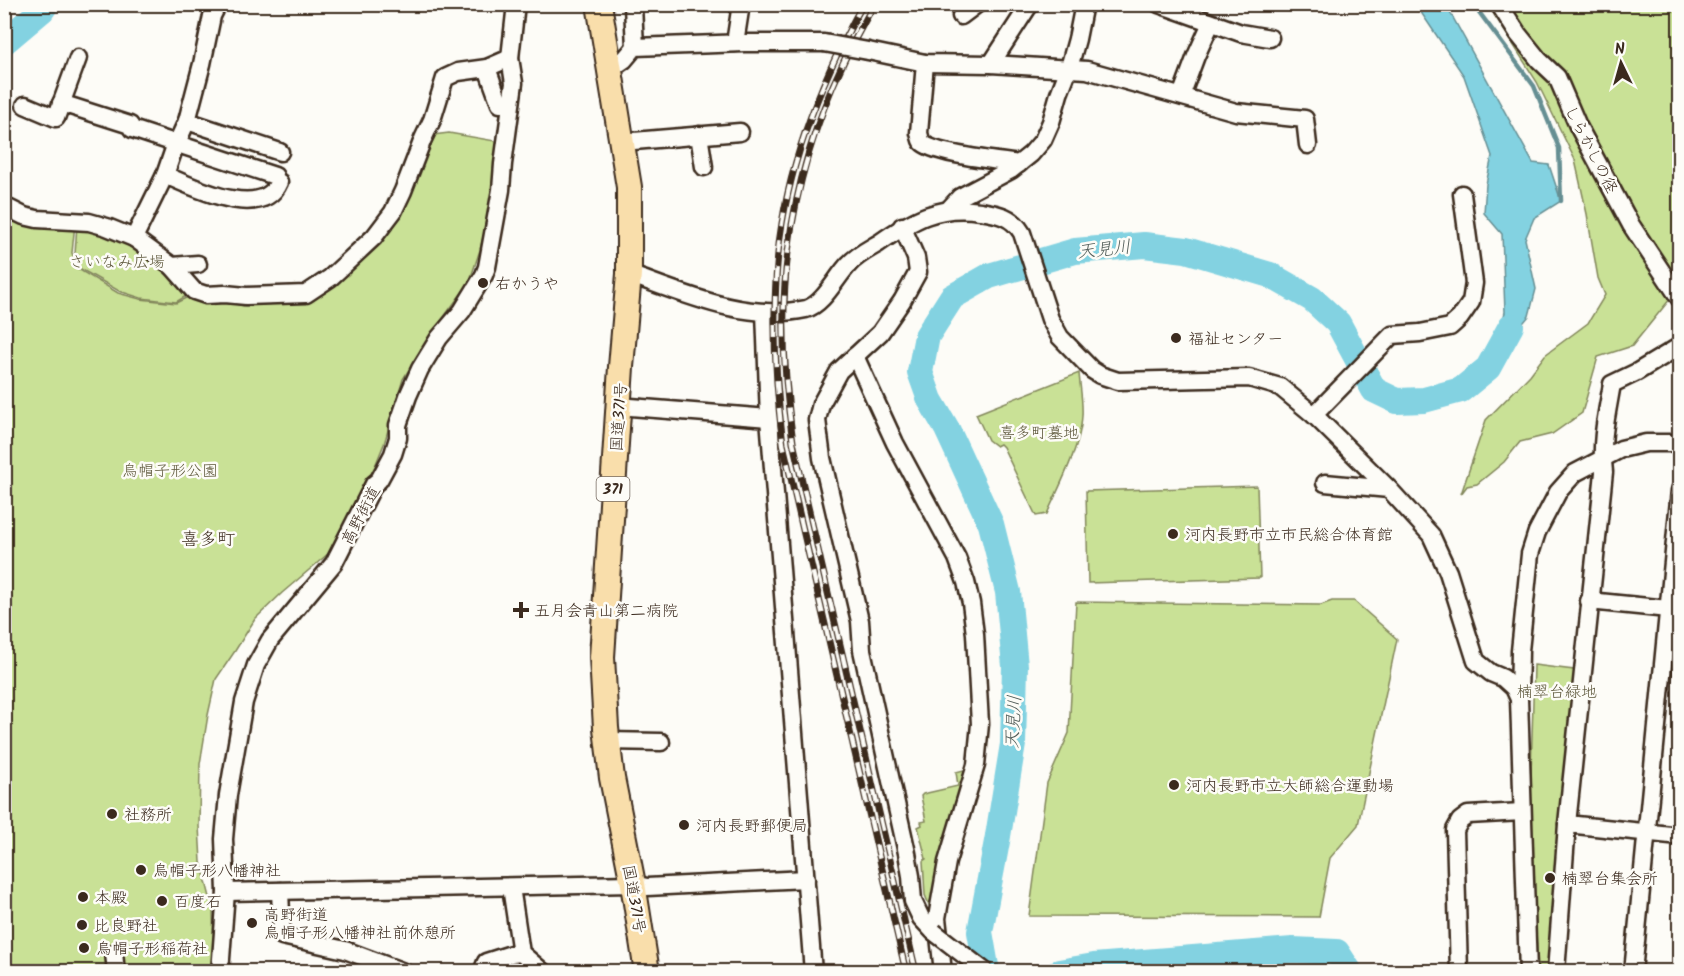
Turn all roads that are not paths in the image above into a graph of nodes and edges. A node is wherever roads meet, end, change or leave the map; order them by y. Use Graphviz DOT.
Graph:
graph roads {
  1 [pos="218,4"];
  2 [pos="516,4"];
  3 [pos="599,4"];
  4 [pos="741,4"];
  5 [pos="977,4"];
  6 [pos="1010,4"];
  7 [pos="1031,4"];
  8 [pos="1084,4"];
  9 [pos="1158,4"];
  10 [pos="1499,4"];
  11 [pos="633,6"];
  12 [pos="961,16"];
  13 [pos="1020,18"];
  14 [pos="1211,22"];
  15 [pos="1270,38"];
  16 [pos="735,43"];
  17 [pos="635,47"];
  18 [pos="78,58"];
  19 [pos="510,58"];
  20 [pos="925,63"];
  21 [pos="991,64"];
  22 [pos="487,68"];
  23 [pos="1069,68"];
  24 [pos="611,69"];
  25 [pos="1181,96"];
  26 [pos="61,103"];
  27 [pos="500,104"];
  28 [pos="25,105"];
  29 [pos="187,122"];
  30 [pos="740,132"];
  31 [pos="699,135"];
  32 [pos="622,142"];
  33 [pos="178,143"];
  34 [pos="1308,145"];
  35 [pos="280,152"];
  36 [pos="1018,164"];
  37 [pos="704,167"];
  38 [pos="165,175"];
  39 [pos="1462,194"];
  40 [pos="4,206"];
  41 [pos="949,209"];
  42 [pos="902,226"];
  43 [pos="134,238"];
  44 [pos="198,264"];
  45 [pos="172,266"];
  46 [pos="629,274"];
  47 [pos="1680,298"];
  48 [pos="765,312"];
  49 [pos="1680,346"];
  50 [pos="855,356"];
  51 [pos="618,406"];
  52 [pos="1320,408"];
  53 [pos="770,418"];
  54 [pos="1680,443"];
  55 [pos="1602,459"];
  56 [pos="1325,483"];
  57 [pos="1389,489"];
  58 [pos="1680,490"];
  59 [pos="1589,602"];
  60 [pos="1674,610"];
  61 [pos="1519,699"];
  62 [pos="607,741"];
  63 [pos="661,742"];
  64 [pos="1522,812"];
  65 [pos="1567,824"];
  66 [pos="1647,832"];
  67 [pos="1680,836"];
  68 [pos="806,879"];
  69 [pos="633,884"];
  70 [pos="511,887"];
  71 [pos="280,891"];
  72 [pos="226,892"];
  73 [pos="114,953"];
  74 [pos="521,953"];
  75 [pos="116,972"];
  76 [pos="220,972"];
  77 [pos="404,972"];
  78 [pos="482,972"];
  79 [pos="543,972"];
  80 [pos="647,972"];
  81 [pos="813,972"];
  82 [pos="943,972"];
  83 [pos="987,972"];
  84 [pos="1460,972"];
  85 [pos="1528,972"];
  86 [pos="1556,972"];
  87 [pos="1633,972"];
  1 -- 29 [label="street"];
  2 -- 19 [label="street, 高野街道"];
  3 -- 24 [label="highway, 国道371号 / 371"];
  4 -- 16 [label="street"];
  5 -- 12 [label="street"];
  6 -- 13 [label="street"];
  7 -- 13 [label="street"];
  8 -- 23 [label="street"];
  9 -- 14 [label="street"];
  10 -- 47 [label="street, しらかしの径"];
  11 -- 17 [label="street"];
  13 -- 21 [label="street"];
  14 -- 15 [label="street"];
  14 -- 25 [label="street"];
  16 -- 17 [label="street"];
  16 -- 20 [label="street, bridge"];
  17 -- 24 [label="street"];
  18 -- 26 [label="street"];
  19 -- 22 [label="street"];
  19 -- 72 [label="street, 高野街道"];
  20 -- 21 [label="street"];
  20 -- 36 [label="street"];
  21 -- 23 [label="street"];
  22 -- 27 [label="street"];
  22 -- 45 [label="street"];
  23 -- 25 [label="street"];
  23 -- 36 [label="street"];
  24 -- 32 [label="highway, 国道371号 / 371"];
  25 -- 34 [label="street"];
  26 -- 28 [label="street"];
  26 -- 33 [label="street"];
  29 -- 33 [label="street"];
  29 -- 35 [label="street"];
  30 -- 31 [label="street"];
  31 -- 32 [label="street"];
  31 -- 37 [label="street"];
  32 -- 46 [label="highway, 国道371号 / 371"];
  33 -- 38 [label="street"];
  33 -- 38 [label="street"];
  36 -- 41 [label="street"];
  38 -- 43 [label="street"];
  39 -- 52 [label="street"];
  40 -- 43 [label="street"];
  41 -- 42 [label="street"];
  41 -- 52 [label="street"];
  42 -- 48 [label="street"];
  42 -- 50 [label="street"];
  43 -- 45 [label="street"];
  44 -- 45 [label="street"];
  46 -- 48 [label="street"];
  46 -- 51 [label="highway, 国道371号 / 371"];
  48 -- 53 [label="street"];
  49 -- 55 [label="street"];
  50 -- 82 [label="street"];
  50 -- 83 [label="street, bridge"];
  51 -- 53 [label="street"];
  51 -- 62 [label="highway, 国道371号 / 371"];
  52 -- 57 [label="street"];
  53 -- 68 [label="street"];
  54 -- 55 [label="street"];
  55 -- 59 [label="street"];
  55 -- 61 [label="street"];
  56 -- 57 [label="street"];
  57 -- 61 [label="street"];
  58 -- 60 [label="street"];
  59 -- 60 [label="street"];
  59 -- 65 [label="street"];
  60 -- 66 [label="street"];
  61 -- 64 [label="street"];
  62 -- 63 [label="street"];
  62 -- 69 [label="highway, 国道371号 / 371"];
  64 -- 84 [label="street"];
  64 -- 85 [label="street"];
  65 -- 66 [label="street"];
  65 -- 86 [label="street"];
  66 -- 67 [label="street"];
  66 -- 87 [label="street"];
  68 -- 69 [label="street"];
  68 -- 81 [label="street"];
  69 -- 70 [label="street"];
  69 -- 80 [label="highway, 国道371号 / 371"];
  70 -- 71 [label="street"];
  70 -- 74 [label="street"];
  71 -- 72 [label="street"];
  71 -- 77 [label="street"];
  72 -- 76 [label="street, 高野街道"];
  73 -- 75 [label="street"];
  74 -- 78 [label="street"];
  74 -- 79 [label="street"];
}
